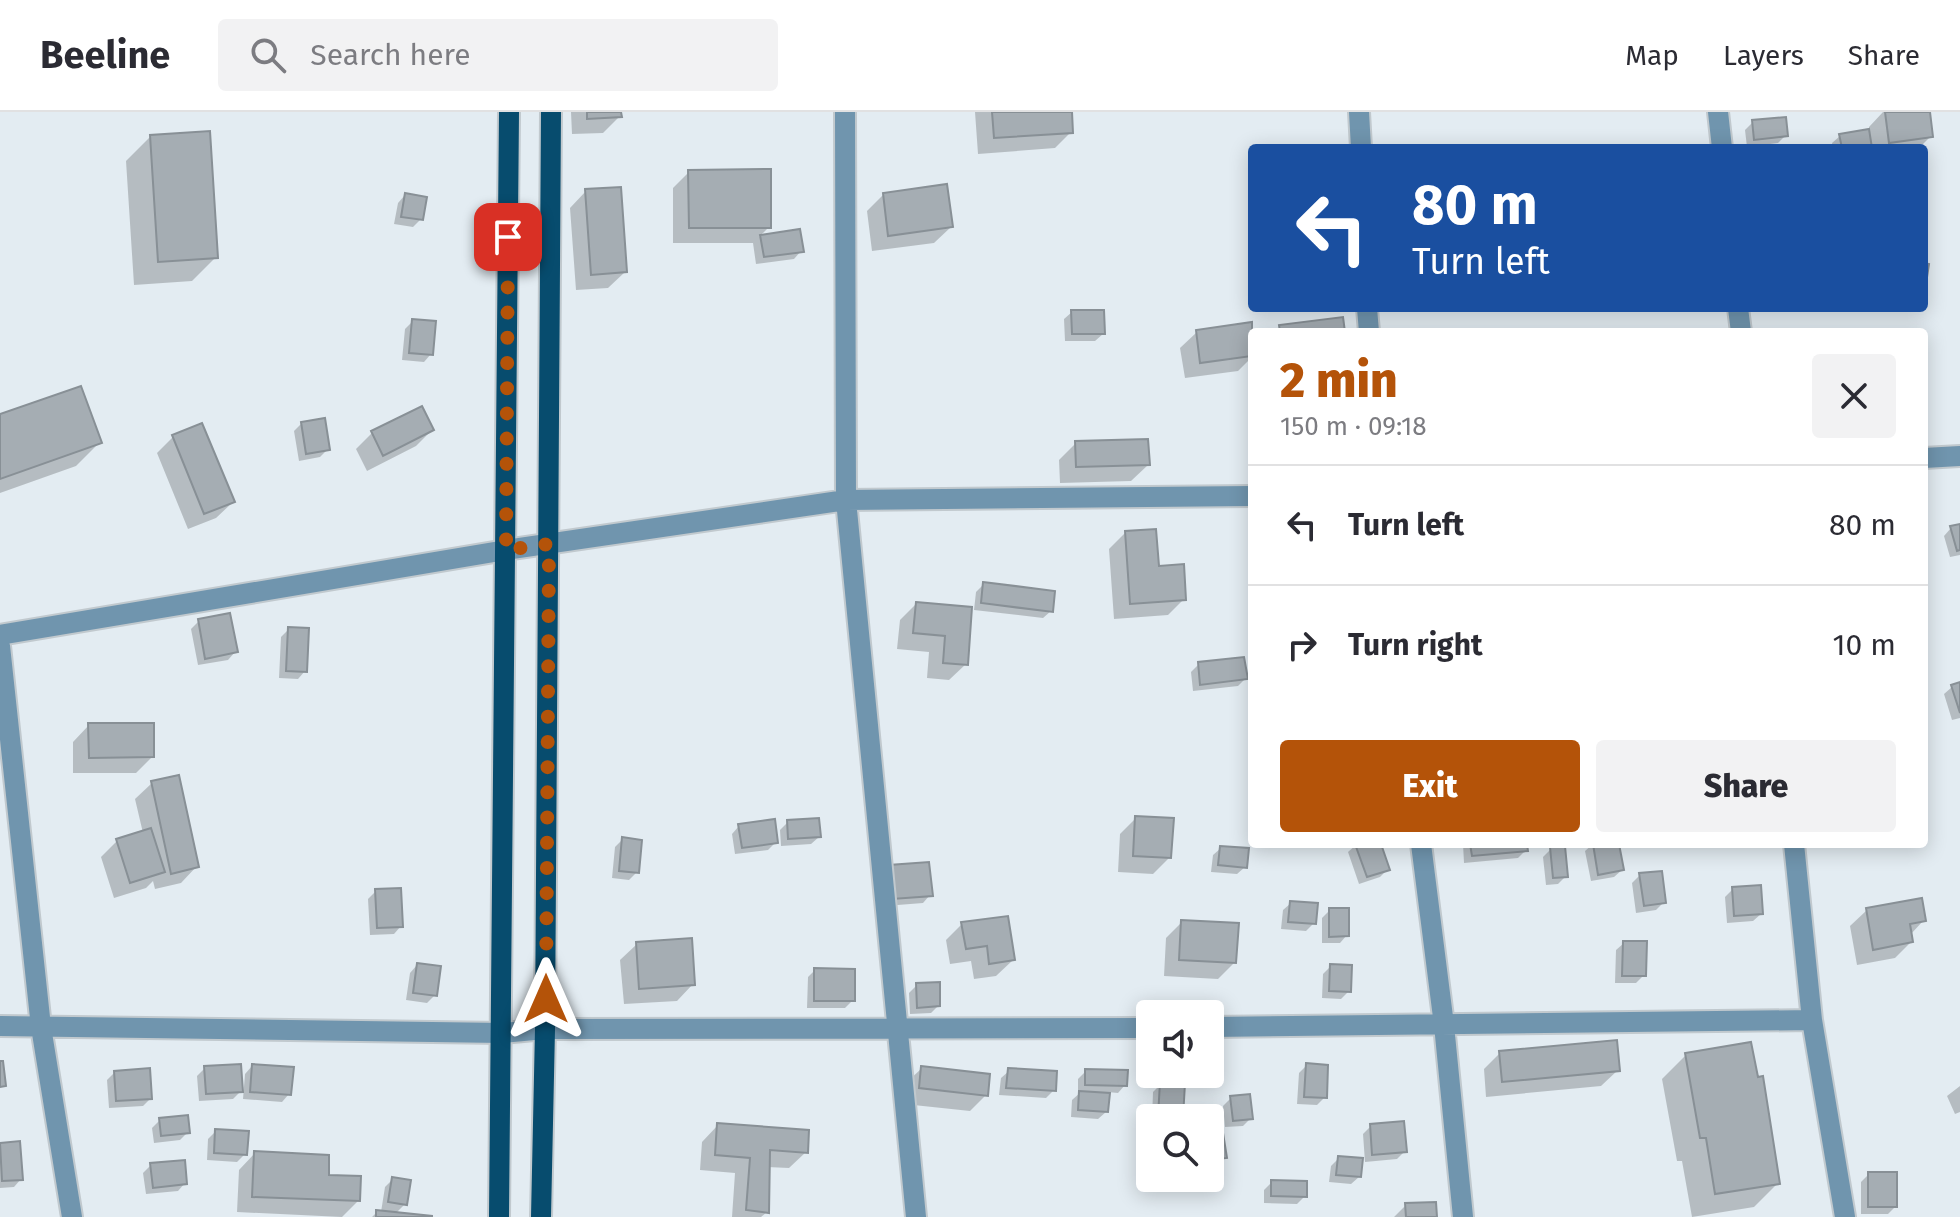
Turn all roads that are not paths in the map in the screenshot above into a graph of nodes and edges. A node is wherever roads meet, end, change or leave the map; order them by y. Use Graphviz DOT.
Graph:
graph roads {
  1 [pos="509,112"];
  2 [pos="551,112"];
  3 [pos="845,112"];
  4 [pos="1359,112"];
  5 [pos="1718,112"];
  6 [pos="1361,144"];
  7 [pos="1722,144"];
  8 [pos="1960,456"];
  9 [pos="1928,458"];
  10 [pos="1248,496"];
  11 [pos="846,500"];
  12 [pos="549,544"];
  13 [pos="506,550"];
  14 [pos="0,635"];
  15 [pos="0,646"];
  16 [pos="1422,848"];
  17 [pos="1794,848"];
  18 [pos="1812,1020"];
  19 [pos="1444,1025"];
  20 [pos="0,1026"];
  21 [pos="41,1027"];
  22 [pos="1224,1027"];
  23 [pos="1136,1028"];
  24 [pos="545,1029"];
  25 [pos="898,1030"];
  26 [pos="503,1033"];
  27 [pos="72,1217"];
  28 [pos="499,1217"];
  29 [pos="541,1217"];
  30 [pos="916,1217"];
  31 [pos="1463,1217"];
  32 [pos="1845,1217"];
  1 -- 13 [label="main road"];
  2 -- 12 [label="main road"];
  3 -- 11 [label="street"];
  4 -- 6 [label="street"];
  5 -- 7 [label="street"];
  8 -- 9 [label="street"];
  10 -- 11 [label="street"];
  11 -- 12 [label="street"];
  11 -- 25 [label="street"];
  12 -- 13 [label="street"];
  12 -- 24 [label="main road"];
  13 -- 14 [label="street"];
  13 -- 26 [label="main road"];
  15 -- 21 [label="street"];
  16 -- 19 [label="street"];
  17 -- 18 [label="street"];
  18 -- 19 [label="street"];
  18 -- 32 [label="street"];
  19 -- 22 [label="street"];
  19 -- 31 [label="street"];
  20 -- 21 [label="street"];
  21 -- 26 [label="street"];
  21 -- 27 [label="street"];
  23 -- 25 [label="street"];
  24 -- 25 [label="street"];
  24 -- 26 [label="street"];
  24 -- 29 [label="main road"];
  25 -- 30 [label="street"];
  26 -- 28 [label="main road"];
}
